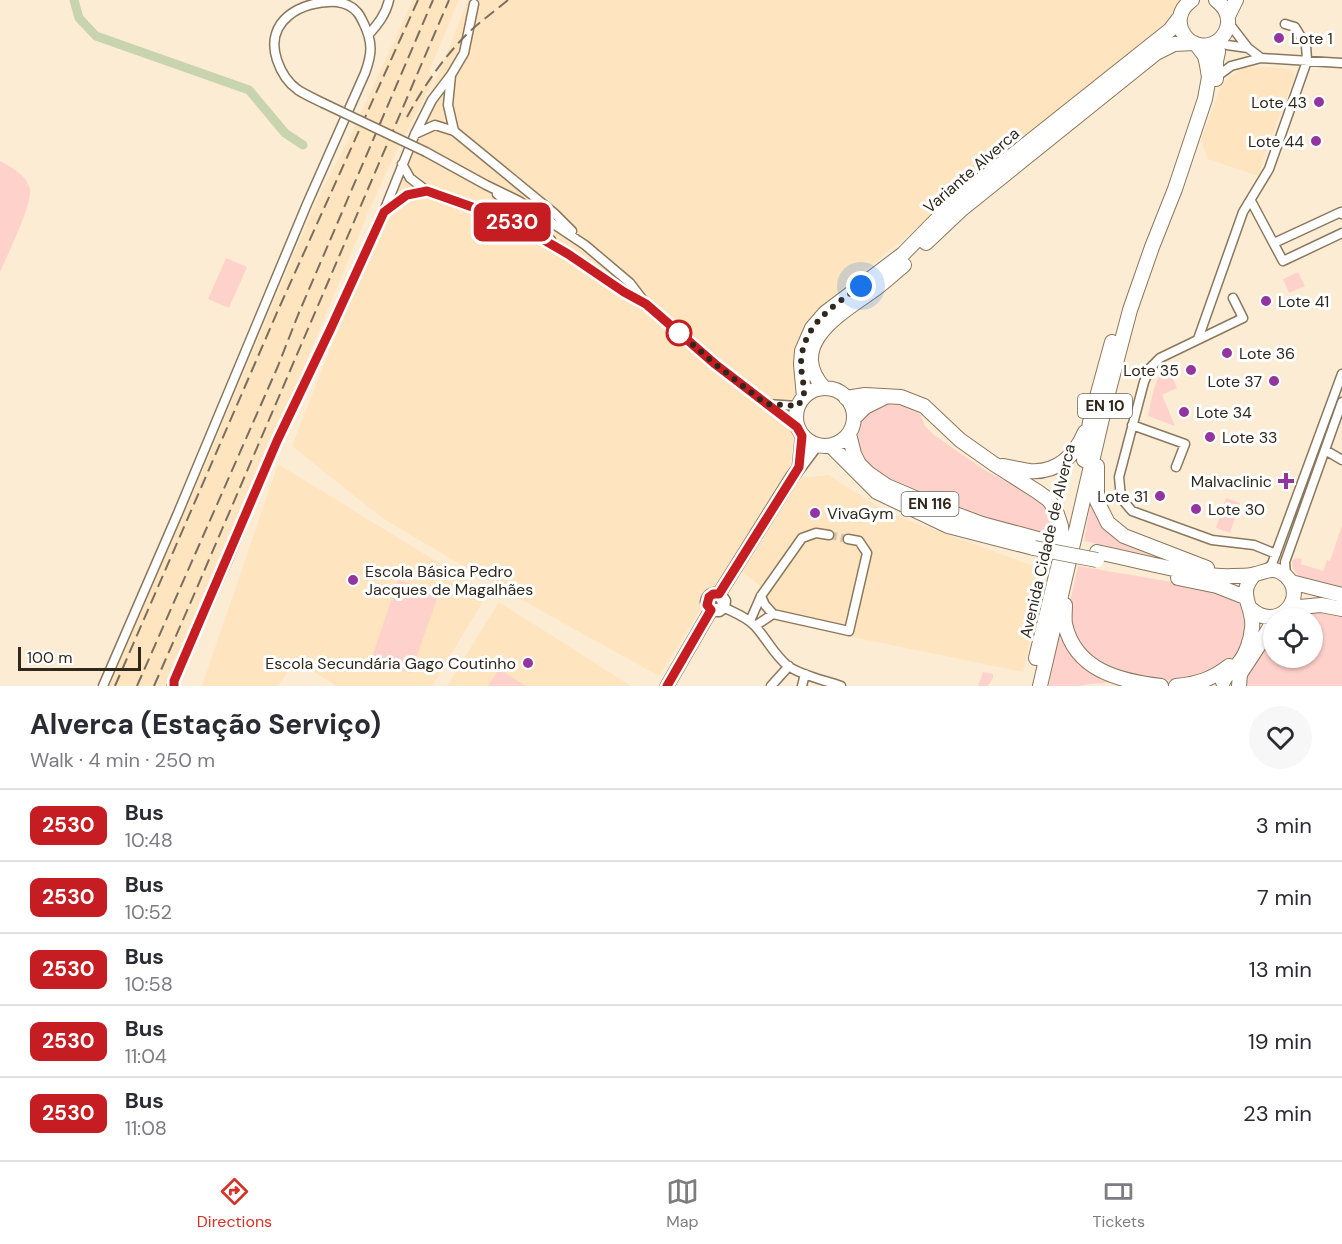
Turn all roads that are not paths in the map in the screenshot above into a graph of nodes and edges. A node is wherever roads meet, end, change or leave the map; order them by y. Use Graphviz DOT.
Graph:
graph roads {
  1 [pos="389,0"];
  2 [pos="1216,0"];
  3 [pos="1236,0"];
  4 [pos="1190,1"];
  5 [pos="474,4"];
  6 [pos="1180,16"];
  7 [pos="1228,19"];
  8 [pos="1285,24"];
  9 [pos="369,34"];
  10 [pos="1218,41"];
  11 [pos="1195,43"];
  12 [pos="1248,48"];
  13 [pos="1261,58"];
  14 [pos="1307,61"];
  15 [pos="1342,63"];
  16 [pos="452,75"];
  17 [pos="1216,77"];
  18 [pos="1205,99"];
  19 [pos="454,131"];
  20 [pos="1193,133"];
  21 [pos="415,134"];
  22 [pos="402,164"];
  23 [pos="486,185"];
  24 [pos="427,191"];
  25 [pos="1251,201"];
  26 [pos="384,212"];
  27 [pos="1342,214"];
  28 [pos="1342,233"];
  29 [pos="1274,243"];
  30 [pos="585,245"];
  31 [pos="568,254"];
  32 [pos="1233,298"];
  33 [pos="646,304"];
  34 [pos="1198,339"];
  35 [pos="1342,374"];
  36 [pos="824,388"];
  37 [pos="887,397"];
  38 [pos="846,398"];
  39 [pos="801,401"];
  40 [pos="1342,402"];
  41 [pos="766,404"];
  42 [pos="854,418"];
  43 [pos="1090,422"];
  44 [pos="1132,425"];
  45 [pos="800,431"];
  46 [pos="849,434"];
  47 [pos="1097,440"];
  48 [pos="816,445"];
  49 [pos="831,446"];
  50 [pos="1325,450"];
  51 [pos="1342,460"];
  52 [pos="994,464"];
  53 [pos="799,467"];
  54 [pos="1176,467"];
  55 [pos="829,535"];
  56 [pos="848,538"];
  57 [pos="1036,544"];
  58 [pos="1276,554"];
  59 [pos="1097,556"];
  60 [pos="1260,572"];
  61 [pos="1232,576"];
  62 [pos="1061,577"];
  63 [pos="1288,579"];
  64 [pos="1342,595"];
  65 [pos="761,596"];
  66 [pos="1248,603"];
  67 [pos="718,604"];
  68 [pos="1289,608"];
  69 [pos="1342,609"];
  70 [pos="773,614"];
  71 [pos="1263,616"];
  72 [pos="752,624"];
  73 [pos="1263,638"];
  74 [pos="1249,641"];
  75 [pos="1246,663"];
  76 [pos="789,666"];
  77 [pos="806,674"];
  78 [pos="173,684"];
  79 [pos="1221,685"];
  80 [pos="103,686"];
  81 [pos="667,686"];
  82 [pos="771,686"];
  83 [pos="802,686"];
  84 [pos="841,686"];
  85 [pos="1031,686"];
  86 [pos="1040,686"];
  87 [pos="1161,686"];
  88 [pos="1176,686"];
  89 [pos="1239,686"];
  1 -- 9 [label="street"];
  2 -- 7 [label="main road"];
  3 -- 7 [label="main road, EN 10"];
  4 -- 6 [label="main road, Variante Alverca"];
  5 -- 16 [label="street"];
  6 -- 11 [label="main road, EN 10"];
  6 -- 39 [label="main road, Variante Alverca"];
  7 -- 10 [label="main road, EN 10"];
  7 -- 12 [label="street"];
  8 -- 14 [label="street"];
  9 -- 23 [label="street, bridge"];
  9 -- 80 [label="street"];
  10 -- 11 [label="main road"];
  10 -- 12 [label="street"];
  10 -- 17 [label="main road, Avenida Cidade de Alverca / EN 10"];
  11 -- 18 [label="main road, Avenida Cidade de Alverca / EN 10"];
  11 -- 36 [label="main road, Variante Alverca"];
  12 -- 13 [label="street"];
  13 -- 14 [label="street"];
  13 -- 17 [label="street"];
  14 -- 15 [label="street"];
  14 -- 25 [label="street"];
  16 -- 19 [label="street"];
  16 -- 21 [label="street"];
  17 -- 18 [label="main road, Avenida Cidade de Alverca / EN 10"];
  18 -- 20 [label="main road, Avenida Cidade de Alverca / EN 10"];
  19 -- 21 [label="street"];
  19 -- 30 [label="street"];
  20 -- 43 [label="main road, Avenida Cidade de Alverca / EN 10"];
  20 -- 47 [label="main road, Avenida Cidade de Alverca / EN 10"];
  21 -- 22 [label="street"];
  22 -- 24 [label="street"];
  22 -- 26 [label="street"];
  23 -- 30 [label="street"];
  23 -- 31 [label="street"];
  24 -- 26 [label="street"];
  24 -- 31 [label="street"];
  25 -- 29 [label="street"];
  25 -- 34 [label="street"];
  26 -- 78 [label="street"];
  27 -- 29 [label="street"];
  28 -- 29 [label="street"];
  30 -- 33 [label="street"];
  31 -- 33 [label="street"];
  32 -- 34 [label="street"];
  33 -- 41 [label="street"];
  34 -- 44 [label="street"];
  35 -- 58 [label="street"];
  36 -- 38 [label="main road"];
  36 -- 39 [label="main road"];
  37 -- 38 [label="main road"];
  37 -- 42 [label="main road"];
  37 -- 52 [label="main road"];
  38 -- 42 [label="main road"];
  39 -- 41 [label="street"];
  39 -- 45 [label="main road"];
  40 -- 50 [label="street"];
  41 -- 45 [label="street"];
  42 -- 46 [label="main road"];
  43 -- 52 [label="main road"];
  43 -- 62 [label="main road, Avenida Cidade de Alverca / EN 10"];
  44 -- 54 [label="street"];
  44 -- 58 [label="street"];
  45 -- 48 [label="main road"];
  45 -- 53 [label="main road"];
  46 -- 49 [label="main road"];
  46 -- 57 [label="main road, EN 116"];
  47 -- 61 [label="main road"];
  47 -- 62 [label="main road, Avenida Cidade de Alverca / EN 10"];
  48 -- 49 [label="main road"];
  48 -- 53 [label="main road"];
  49 -- 57 [label="main road, EN 116"];
  50 -- 51 [label="street"];
  50 -- 63 [label="street"];
  52 -- 62 [label="main road"];
  53 -- 67 [label="main road"];
  55 -- 65 [label="street"];
  56 -- 70 [label="street"];
  57 -- 59 [label="main road, EN 116, bridge"];
  58 -- 60 [label="street"];
  59 -- 61 [label="main road, EN 116"];
  59 -- 66 [label="main road, EN 116"];
  60 -- 61 [label="main road, EN 116"];
  60 -- 63 [label="main road"];
  60 -- 66 [label="main road"];
  62 -- 85 [label="main road, Avenida Cidade de Alverca / EN 10"];
  62 -- 86 [label="main road, Avenida Cidade de Alverca / EN 10"];
  62 -- 87 [label="main road"];
  63 -- 64 [label="main road"];
  63 -- 68 [label="main road"];
  65 -- 70 [label="street"];
  65 -- 72 [label="street"];
  66 -- 71 [label="main road"];
  66 -- 74 [label="main road"];
  67 -- 72 [label="street"];
  67 -- 81 [label="main road"];
  68 -- 69 [label="main road"];
  70 -- 72 [label="street"];
  72 -- 76 [label="street"];
  73 -- 75 [label="main road"];
  74 -- 79 [label="main road"];
  74 -- 88 [label="main road"];
  75 -- 79 [label="main road"];
  75 -- 89 [label="main road"];
  76 -- 77 [label="street"];
  76 -- 82 [label="street"];
  77 -- 83 [label="street"];
  77 -- 84 [label="street"];
}
